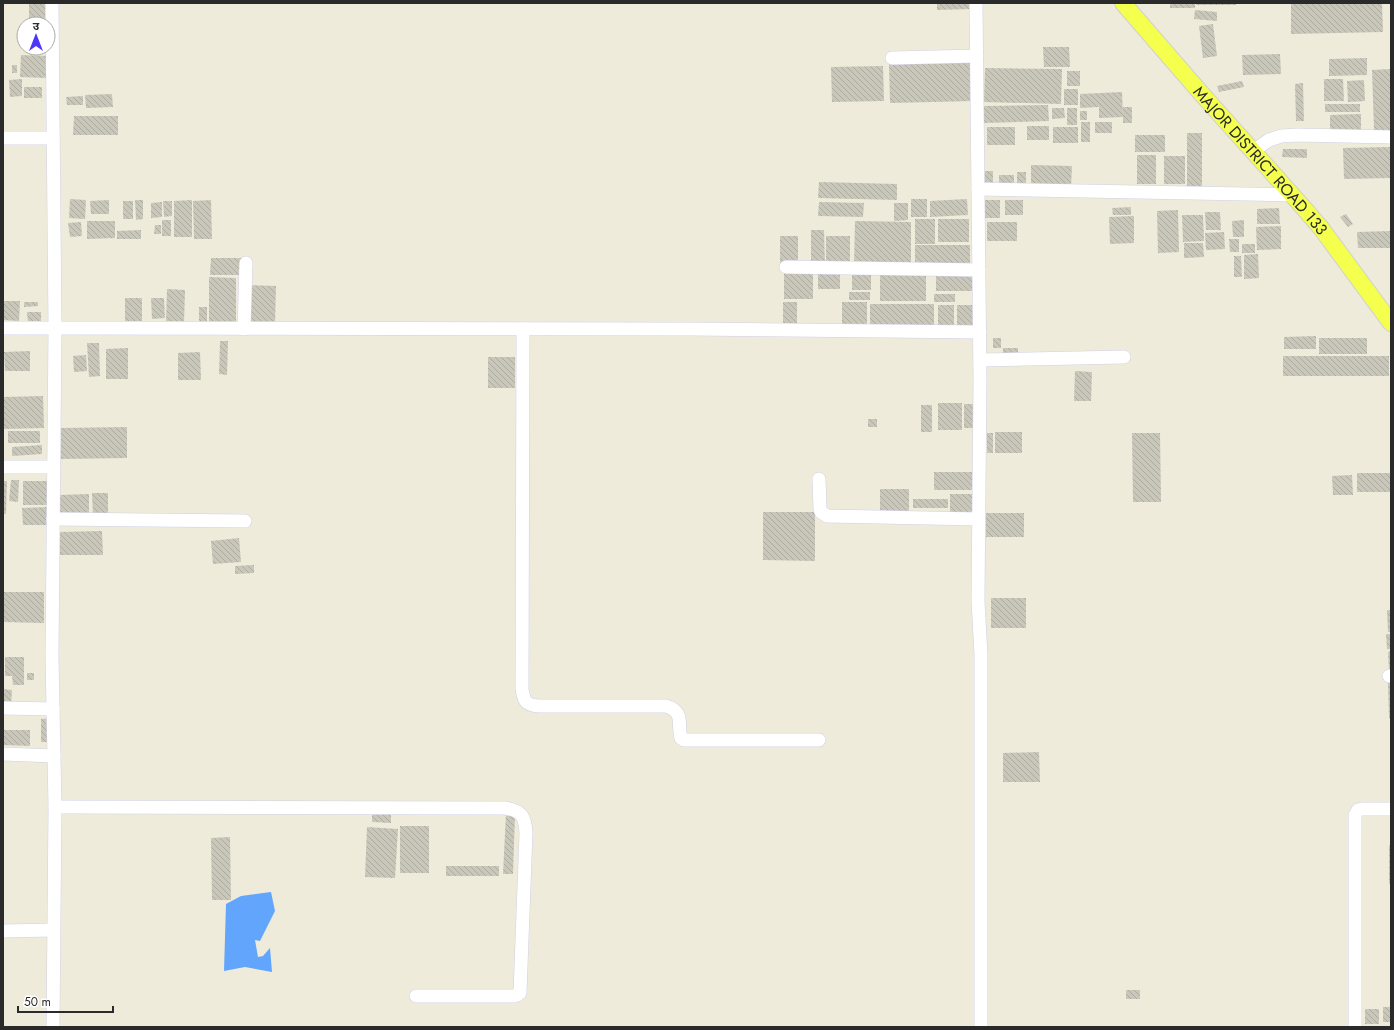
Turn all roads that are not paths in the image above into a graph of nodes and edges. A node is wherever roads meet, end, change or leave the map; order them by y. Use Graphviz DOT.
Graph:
graph roads {
  1 [pos="52,3"];
  2 [pos="976,3"];
  3 [pos="1123,3"];
  4 [pos="977,56"];
  5 [pos="892,58"];
  6 [pos="1391,137"];
  7 [pos="3,138"];
  8 [pos="53,138"];
  9 [pos="1253,150"];
  10 [pos="978,189"];
  11 [pos="1292,194"];
  12 [pos="246,263"];
  13 [pos="786,267"];
  14 [pos="979,270"];
  15 [pos="1391,322"];
  16 [pos="3,328"];
  17 [pos="55,329"];
  18 [pos="244,329"];
  19 [pos="523,329"];
  20 [pos="980,332"];
  21 [pos="1124,357"];
  22 [pos="980,360"];
  23 [pos="3,467"];
  24 [pos="53,467"];
  25 [pos="819,479"];
  26 [pos="53,519"];
  27 [pos="978,519"];
  28 [pos="245,521"];
  29 [pos="3,708"];
  30 [pos="53,709"];
  31 [pos="819,740"];
  32 [pos="3,754"];
  33 [pos="54,756"];
  34 [pos="55,807"];
  35 [pos="1391,809"];
  36 [pos="3,930"];
  37 [pos="53,930"];
  38 [pos="416,996"];
  39 [pos="53,1027"];
  40 [pos="981,1027"];
  41 [pos="1355,1027"];
  1 -- 8 [label="street"];
  2 -- 4 [label="street"];
  3 -- 9 [label="main road, MAJOR DISTRICT ROAD 133"];
  4 -- 5 [label="street"];
  4 -- 10 [label="street"];
  6 -- 9 [label="street"];
  7 -- 8 [label="street"];
  8 -- 17 [label="street"];
  9 -- 11 [label="main road, MAJOR DISTRICT ROAD 133"];
  10 -- 11 [label="street"];
  10 -- 14 [label="street"];
  11 -- 15 [label="main road, MAJOR DISTRICT ROAD 133"];
  12 -- 18 [label="street"];
  13 -- 14 [label="street"];
  14 -- 20 [label="street"];
  16 -- 17 [label="street"];
  17 -- 18 [label="street"];
  17 -- 24 [label="street"];
  18 -- 19 [label="street"];
  19 -- 20 [label="street"];
  19 -- 31 [label="street"];
  20 -- 22 [label="street"];
  21 -- 22 [label="street"];
  22 -- 27 [label="street"];
  23 -- 24 [label="street"];
  24 -- 26 [label="street"];
  25 -- 27 [label="street"];
  26 -- 28 [label="street"];
  26 -- 30 [label="street"];
  27 -- 40 [label="street"];
  29 -- 30 [label="street"];
  30 -- 33 [label="street"];
  32 -- 33 [label="street"];
  33 -- 34 [label="street"];
  34 -- 37 [label="street"];
  34 -- 38 [label="street"];
  35 -- 41 [label="street"];
  36 -- 37 [label="street"];
  37 -- 39 [label="street"];
}
